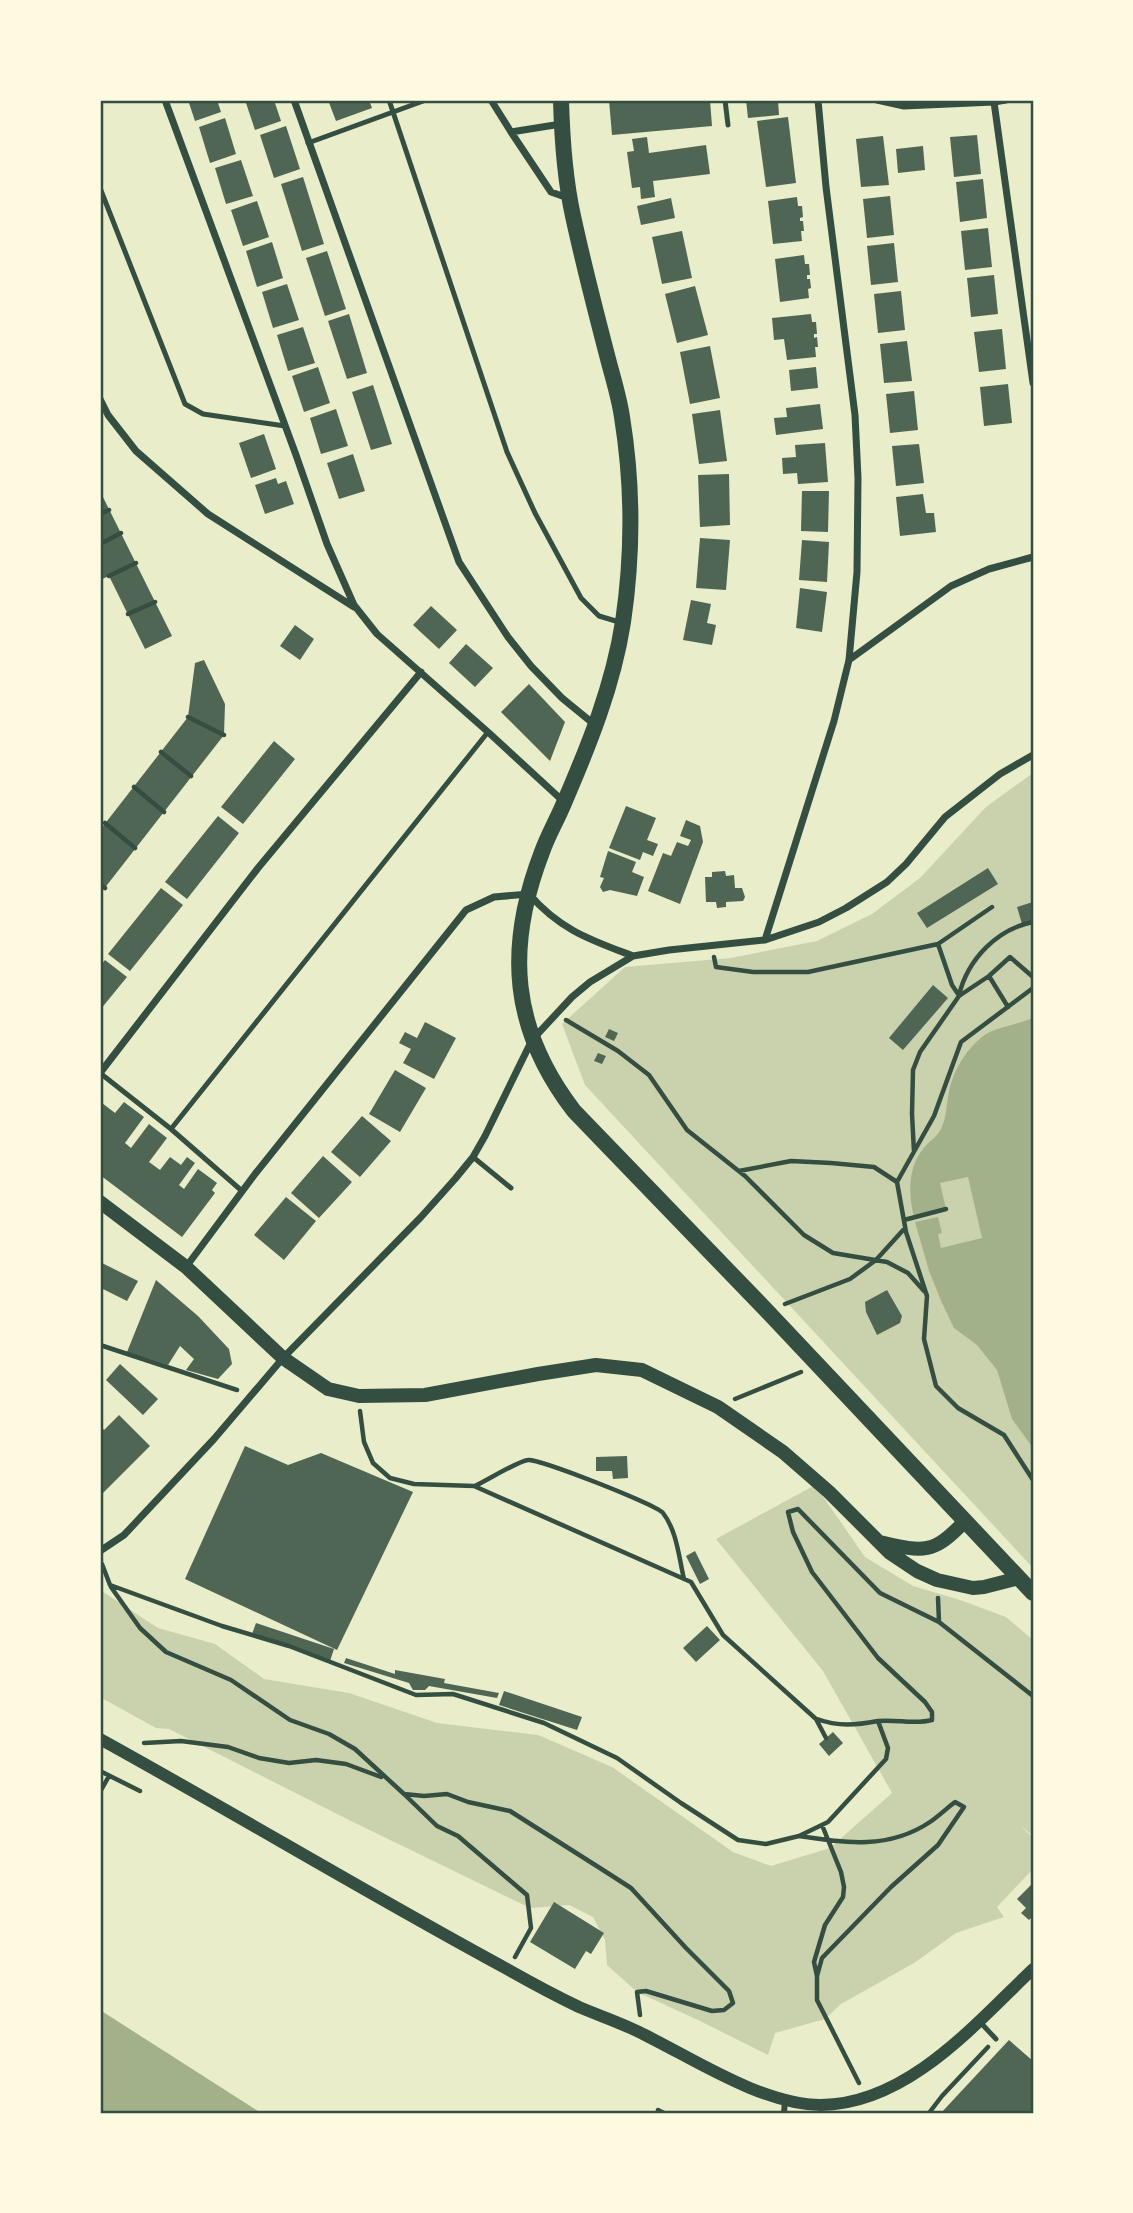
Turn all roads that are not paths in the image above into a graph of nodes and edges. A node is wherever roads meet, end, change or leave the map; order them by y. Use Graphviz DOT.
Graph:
graph roads {
  1 [pos="165,100"];
  2 [pos="294,100"];
  3 [pos="389,100"];
  4 [pos="426,100"];
  5 [pos="491,100"];
  6 [pos="561,100"];
  7 [pos="726,100"];
  8 [pos="818,100"];
  9 [pos="877,100"];
  10 [pos="1006,100"];
  11 [pos="994,103"];
  12 [pos="393,112"];
  13 [pos="562,124"];
  14 [pos="728,125"];
  15 [pos="511,132"];
  16 [pos="308,143"];
  17 [pos="100,188"];
  18 [pos="570,198"];
  19 [pos="1033,383"];
  20 [pos="100,399"];
  21 [pos="285,426"];
  22 [pos="1033,557"];
  23 [pos="359,610"];
  24 [pos="622,623"];
  25 [pos="849,660"];
  26 [pos="421,672"];
  27 [pos="596,725"];
  28 [pos="488,732"];
  29 [pos="1033,755"];
  30 [pos="564,803"];
  31 [pos="530,894"];
  32 [pos="765,940"];
  33 [pos="634,956"];
  34 [pos="533,1040"];
  35 [pos="100,1073"];
  36 [pos="171,1129"];
  37 [pos="473,1157"];
  38 [pos="511,1188"];
  39 [pos="242,1191"];
  40 [pos="100,1202"];
  41 [pos="186,1267"];
  42 [pos="283,1357"];
  43 [pos="965,1521"];
  44 [pos="879,1542"];
  45 [pos="100,1554"];
  46 [pos="1019,1578"];
  47 [pos="1033,1593"];
  48 [pos="100,1739"];
  49 [pos="1033,1969"];
  50 [pos="979,2021"];
  51 [pos="996,2039"];
  52 [pos="784,2107"];
  1 -- 21 [label="street"];
  2 -- 16 [label="street"];
  3 -- 12 [label="lane"];
  4 -- 12 [label="lane"];
  5 -- 15 [label="street"];
  6 -- 13 [label="main road"];
  7 -- 14 [label="lane"];
  8 -- 25 [label="street"];
  9 -- 11 [label="street"];
  10 -- 11 [label="street"];
  11 -- 19 [label="street"];
  12 -- 16 [label="lane"];
  12 -- 24 [label="lane"];
  13 -- 15 [label="street"];
  13 -- 18 [label="main road"];
  15 -- 18 [label="street"];
  16 -- 27 [label="street"];
  17 -- 21 [label="lane"];
  18 -- 24 [label="main road"];
  20 -- 23 [label="street"];
  21 -- 23 [label="street"];
  22 -- 25 [label="street"];
  23 -- 26 [label="street"];
  24 -- 27 [label="main road"];
  25 -- 32 [label="street"];
  26 -- 28 [label="street"];
  26 -- 35 [label="street"];
  27 -- 30 [label="main road"];
  28 -- 30 [label="street"];
  28 -- 36 [label="lane"];
  29 -- 32 [label="street"];
  30 -- 31 [label="main road"];
  31 -- 33 [label="street"];
  31 -- 34 [label="main road"];
  31 -- 39 [label="street"];
  32 -- 33 [label="street"];
  33 -- 34 [label="street"];
  34 -- 37 [label="street"];
  34 -- 43 [label="main road"];
  35 -- 36 [label="lane"];
  36 -- 39 [label="lane"];
  37 -- 38 [label="lane"];
  37 -- 42 [label="street"];
  39 -- 41 [label="street"];
  40 -- 41 [label="main road"];
  41 -- 42 [label="main road"];
  42 -- 44 [label="main road"];
  42 -- 45 [label="street"];
  43 -- 44 [label="main road"];
  43 -- 46 [label="main road"];
  44 -- 46 [label="main road"];
  46 -- 47 [label="main road"];
  48 -- 52 [label="street"];
  49 -- 50 [label="street"];
  50 -- 51 [label="lane"];
  50 -- 52 [label="street"];
}
